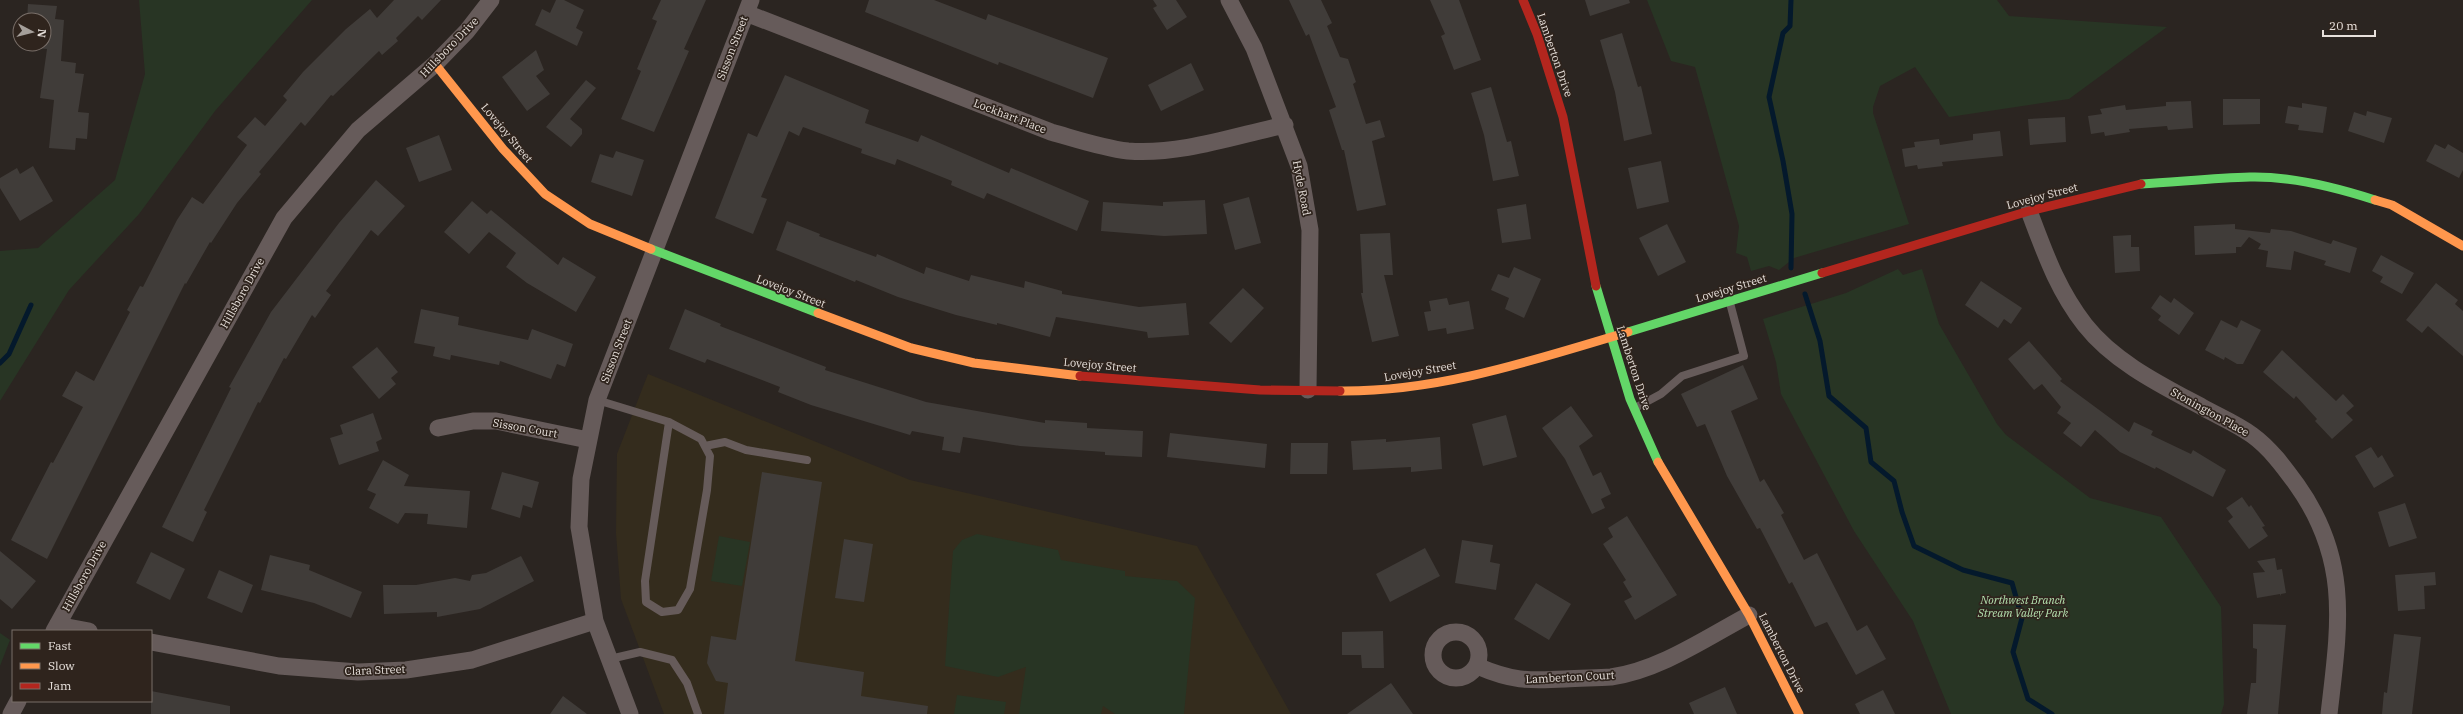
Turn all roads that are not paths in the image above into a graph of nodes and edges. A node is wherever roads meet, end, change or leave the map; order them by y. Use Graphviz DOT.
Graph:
graph roads {
  1 [pos="491,0"];
  2 [pos="1229,0"];
  3 [pos="1523,0"];
  4 [pos="749,6"];
  5 [pos="435,64"];
  6 [pos="1285,125"];
  7 [pos="2029,211"];
  8 [pos="2463,246"];
  9 [pos="653,251"];
  10 [pos="1730,301"];
  11 [pos="1611,337"];
  12 [pos="1308,390"];
  13 [pos="597,400"];
  14 [pos="1634,409"];
  15 [pos="668,422"];
  16 [pos="438,428"];
  17 [pos="588,440"];
  18 [pos="705,446"];
  19 [pos="807,460"];
  20 [pos="1748,615"];
  21 [pos="596,622"];
  22 [pos="55,628"];
  23 [pos="78,630"];
  24 [pos="152,642"];
  25 [pos="610,660"];
  26 [pos="1476,666"];
  27 [pos="17,702"];
  28 [pos="11,714"];
  29 [pos="630,714"];
  30 [pos="698,714"];
  31 [pos="1799,714"];
  32 [pos="2329,714"];
  1 -- 5 [label="street, Hillsboro Drive"];
  2 -- 6 [label="street, Hyde Road"];
  3 -- 11 [label="street, Lamberton Drive"];
  4 -- 6 [label="street, Lockhart Place"];
  4 -- 9 [label="street, Sisson Street"];
  5 -- 9 [label="street, Lovejoy Street"];
  5 -- 22 [label="street, Hillsboro Drive"];
  6 -- 12 [label="street, Hyde Road"];
  7 -- 8 [label="street, Lovejoy Street"];
  7 -- 10 [label="street, Lovejoy Street"];
  7 -- 32 [label="street, Stonington Place"];
  9 -- 12 [label="street, Lovejoy Street"];
  9 -- 13 [label="street, Sisson Street"];
  10 -- 11 [label="street, Lovejoy Street"];
  10 -- 14 [label="lane"];
  11 -- 12 [label="street, Lovejoy Street"];
  11 -- 14 [label="street, Lamberton Drive"];
  13 -- 15 [label="lane"];
  13 -- 17 [label="street, Sisson Street"];
  14 -- 20 [label="street, Lamberton Drive"];
  15 -- 18 [label="lane"];
  15 -- 18 [label="lane"];
  16 -- 17 [label="street, Sisson Court"];
  17 -- 21 [label="street, Sisson Street"];
  18 -- 19 [label="lane"];
  20 -- 26 [label="street, Lamberton Court"];
  20 -- 31 [label="street, Lamberton Drive"];
  21 -- 24 [label="street, Clara Street"];
  21 -- 25 [label="street, Sisson Street"];
  22 -- 23 [label="street"];
  25 -- 29 [label="street, Sisson Street"];
  25 -- 30 [label="lane"];
  27 -- 28 [label="street"];
}
